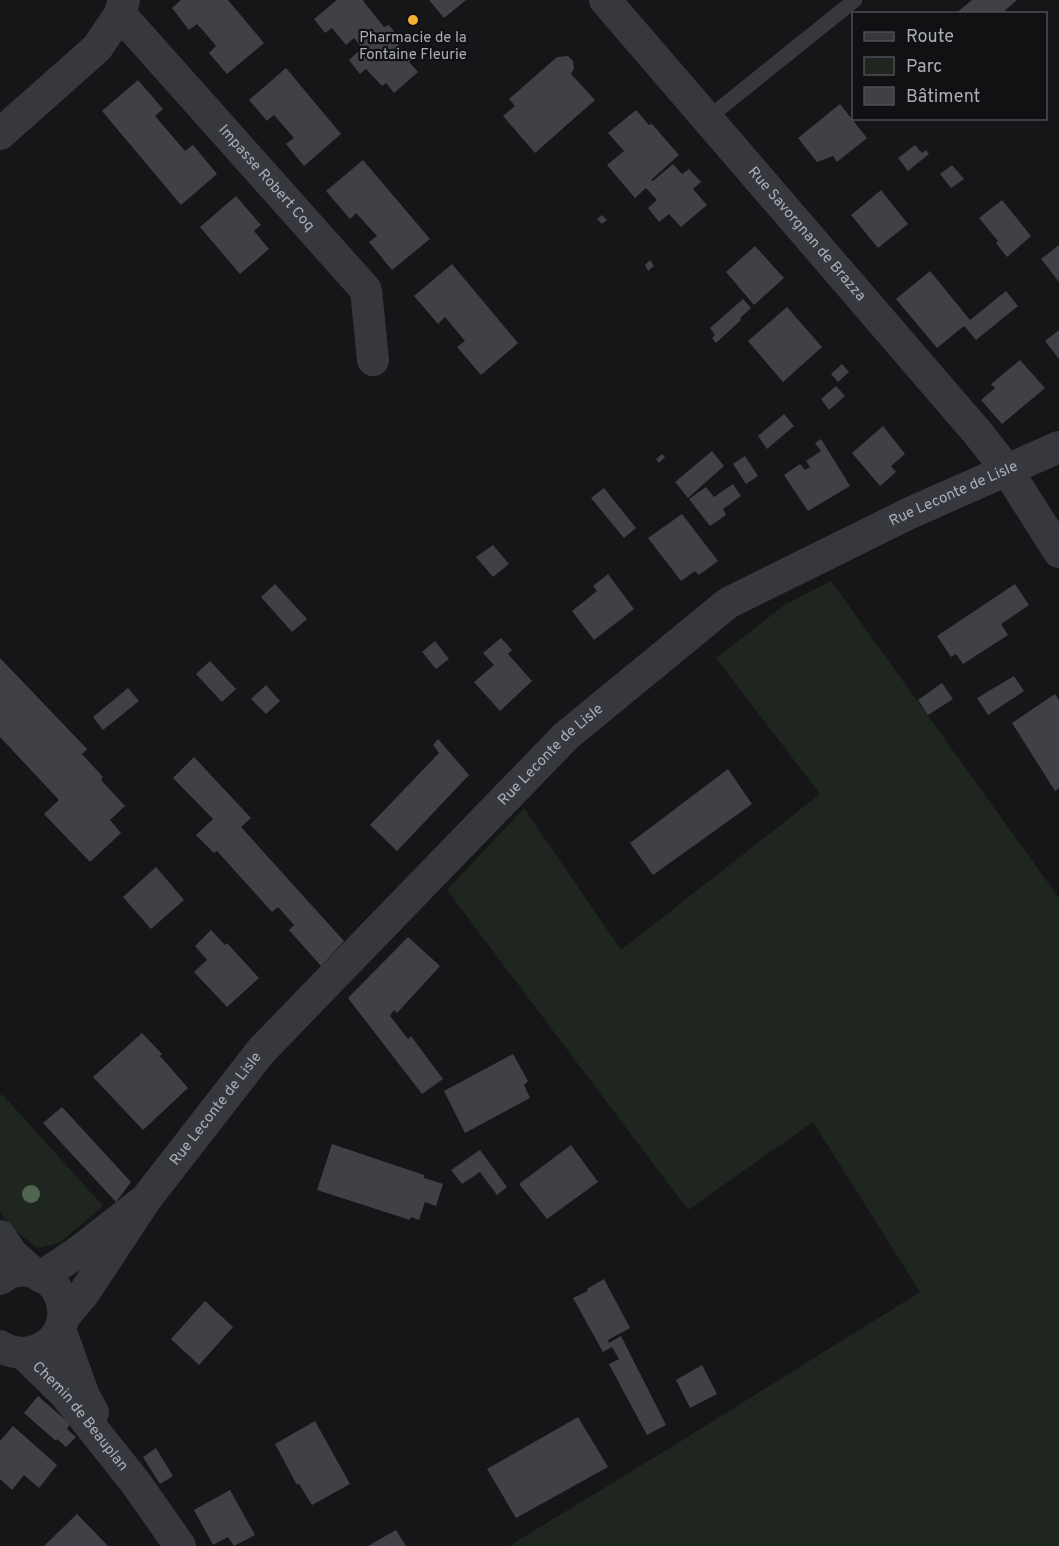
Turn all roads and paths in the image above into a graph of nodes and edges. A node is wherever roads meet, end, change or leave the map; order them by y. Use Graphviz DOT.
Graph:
graph roads {
  1 [pos="605,0"];
  2 [pos="855,0"];
  3 [pos="122,7"];
  4 [pos="708,118"];
  5 [pos="0,134"];
  6 [pos="373,360"];
  7 [pos="1059,447"];
  8 [pos="1007,470"];
  9 [pos="1059,552"];
  10 [pos="146,1199"];
  11 [pos="0,1236"];
  12 [pos="37,1274"];
  13 [pos="0,1279"];
  14 [pos="62,1323"];
  15 [pos="7,1350"];
  16 [pos="135,1482"];
  17 [pos="180,1546"];
  1 -- 4 [label="street, Rue Savorgnan de Brazza"];
  2 -- 4 [label="lane"];
  3 -- 5 [label="street"];
  3 -- 6 [label="street, Impasse Robert Coq"];
  4 -- 8 [label="street, Rue Savorgnan de Brazza"];
  7 -- 8 [label="street, Rue Leconte de Lisle"];
  8 -- 9 [label="street, Rue Savorgnan de Brazza"];
  8 -- 10 [label="street, Rue Leconte de Lisle"];
  10 -- 12 [label="street, Rue Leconte de Lisle"];
  10 -- 14 [label="street, Rue Leconte de Lisle"];
  11 -- 12 [label="street, Chemin de Beauplan"];
  12 -- 13 [label="street"];
  12 -- 14 [label="street, Chemin de Beauplan"];
  14 -- 15 [label="street, Rue Leconte de Lisle"];
  14 -- 16 [label="street, Chemin de Beauplan"];
  15 -- 16 [label="street, Chemin de Beauplan"];
  16 -- 17 [label="street, Chemin de Beauplan"];
}
